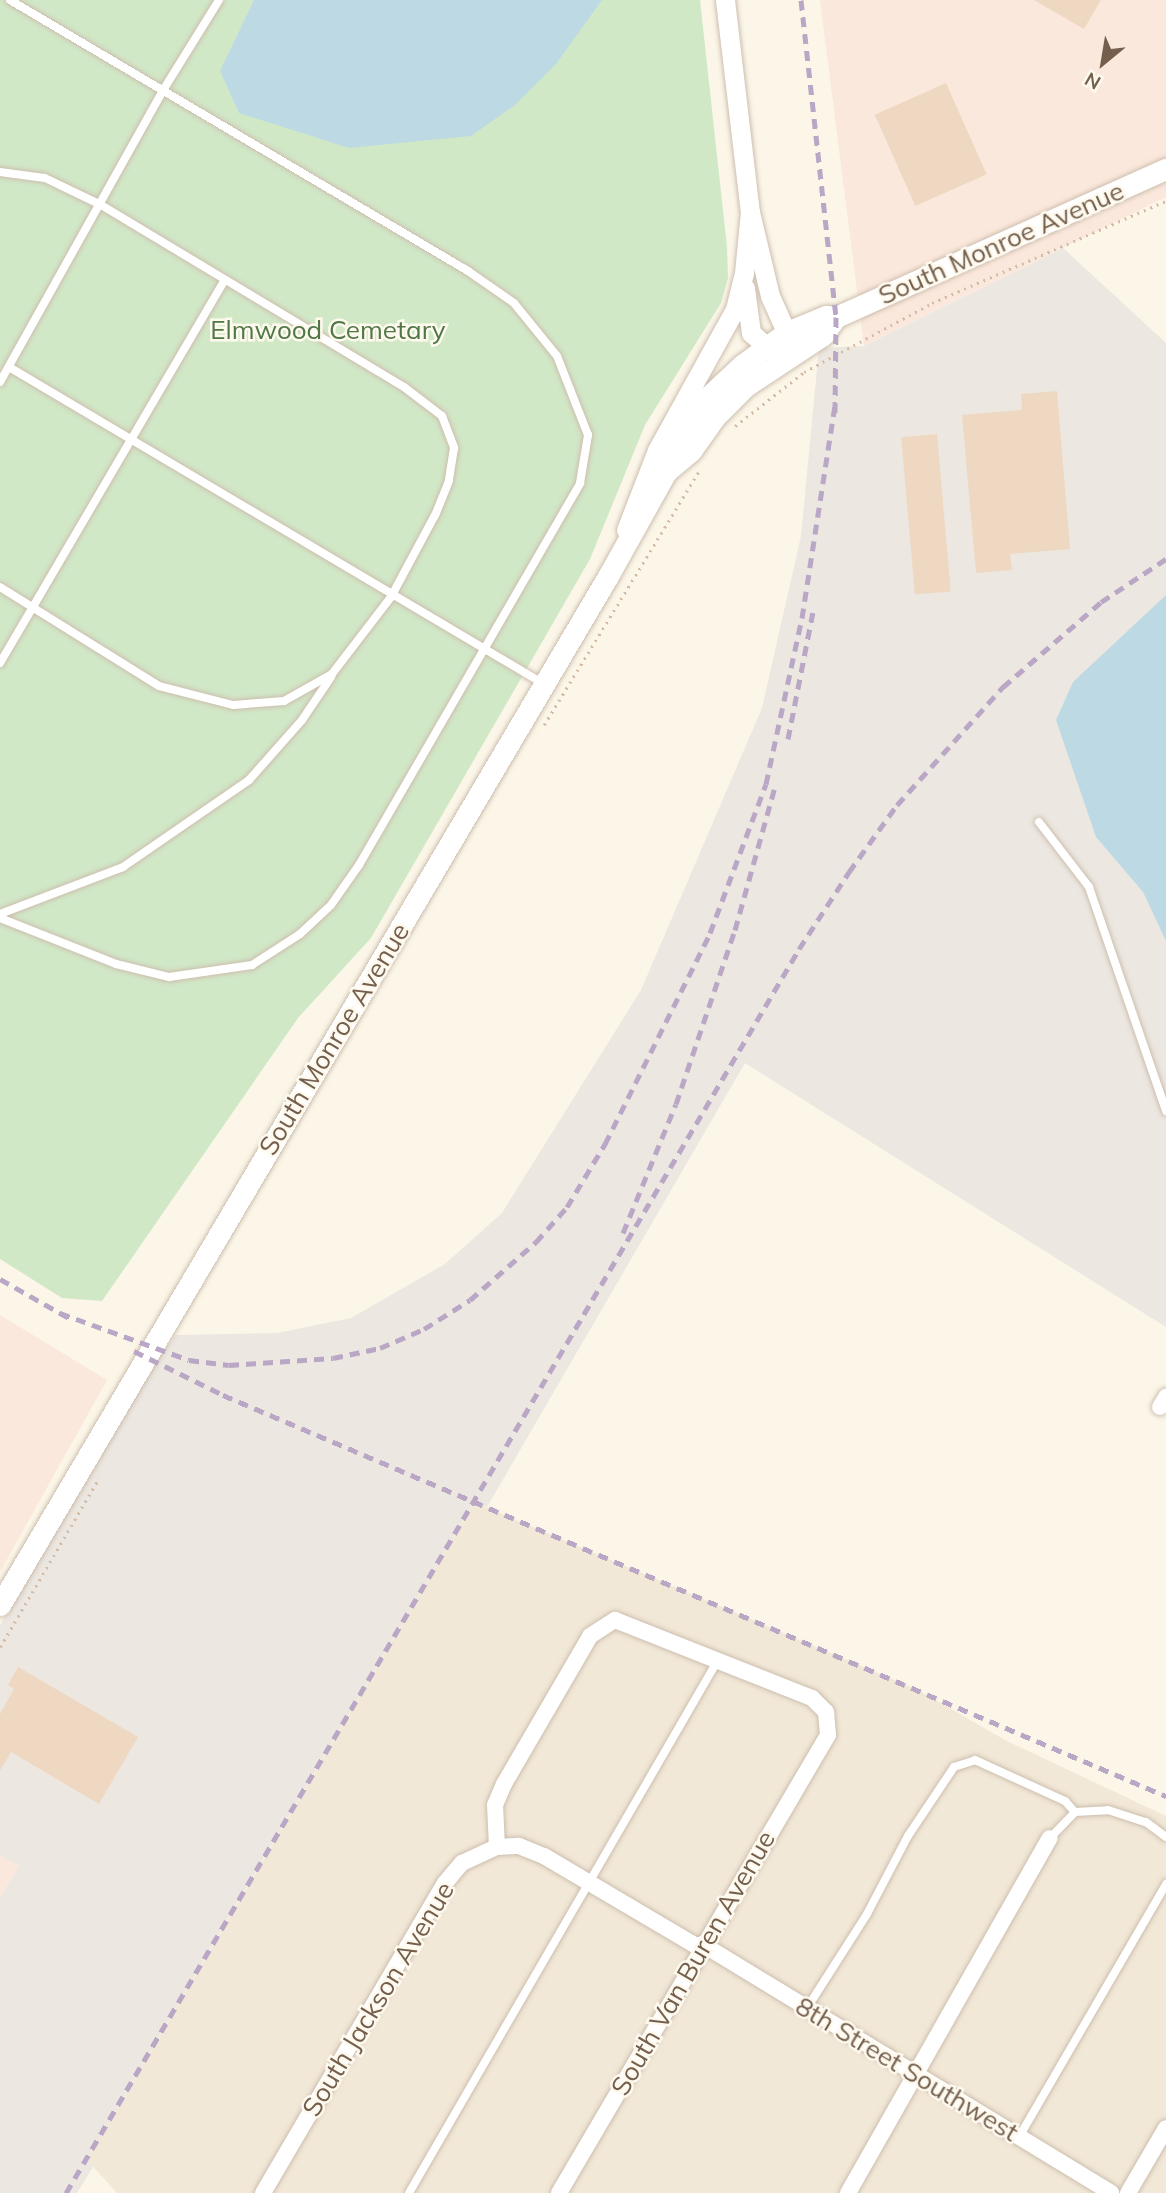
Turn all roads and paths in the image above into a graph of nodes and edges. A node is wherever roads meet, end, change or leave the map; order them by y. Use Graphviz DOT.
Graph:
graph roads {
  1 [pos="10,0"];
  2 [pos="219,0"];
  3 [pos="725,0"];
  4 [pos="162,92"];
  5 [pos="1166,169"];
  6 [pos="0,172"];
  7 [pos="1166,201"];
  8 [pos="101,205"];
  9 [pos="750,212"];
  10 [pos="744,273"];
  11 [pos="225,279"];
  12 [pos="836,317"];
  13 [pos="787,332"];
  14 [pos="764,348"];
  15 [pos="789,356"];
  16 [pos="9,367"];
  17 [pos="0,382"];
  18 [pos="732,428"];
  19 [pos="132,442"];
  20 [pos="701,468"];
  21 [pos="666,472"];
  22 [pos="607,578"];
  23 [pos="0,587"];
  24 [pos="391,597"];
  25 [pos="33,608"];
  26 [pos="484,648"];
  27 [pos="0,663"];
  28 [pos="332,674"];
  29 [pos="544,684"];
  30 [pos="538,734"];
  31 [pos="1040,822"];
  32 [pos="0,916"];
  33 [pos="1166,1111"];
  34 [pos="105,1466"];
  35 [pos="0,1605"];
  36 [pos="0,1647"];
  37 [pos="718,1659"];
  38 [pos="1075,1812"];
  39 [pos="1166,1837"];
  40 [pos="1051,1838"];
  41 [pos="497,1847"];
  42 [pos="590,1883"];
  43 [pos="1166,1884"];
  44 [pos="702,1946"];
  45 [pos="807,2008"];
  46 [pos="914,2073"];
  47 [pos="1166,2128"];
  48 [pos="1019,2137"];
  49 [pos="263,2193"];
  50 [pos="409,2193"];
  51 [pos="559,2193"];
  52 [pos="848,2193"];
  53 [pos="1111,2193"];
  54 [pos="1128,2193"];
  1 -- 4 [label="lane"];
  2 -- 4 [label="lane"];
  3 -- 9 [label="street"];
  4 -- 8 [label="lane"];
  4 -- 26 [label="lane"];
  5 -- 12 [label="main road, South Monroe Avenue"];
  6 -- 8 [label="lane"];
  7 -- 18 [label="path"];
  8 -- 11 [label="lane"];
  8 -- 16 [label="lane"];
  9 -- 10 [label="street"];
  9 -- 13 [label="street"];
  10 -- 14 [label="street"];
  10 -- 22 [label="street"];
  11 -- 19 [label="lane"];
  11 -- 24 [label="lane"];
  12 -- 13 [label="main road, South Monroe Avenue"];
  12 -- 15 [label="main road, South Monroe Avenue"];
  13 -- 14 [label="main road, South Monroe Avenue"];
  13 -- 15 [label="street"];
  14 -- 15 [label="street"];
  14 -- 21 [label="main road, South Monroe Avenue"];
  15 -- 21 [label="main road, South Monroe Avenue"];
  16 -- 17 [label="lane"];
  16 -- 19 [label="lane"];
  19 -- 24 [label="lane"];
  19 -- 25 [label="lane"];
  20 -- 30 [label="path"];
  21 -- 22 [label="main road, South Monroe Avenue"];
  22 -- 29 [label="main road, South Monroe Avenue"];
  23 -- 25 [label="lane"];
  24 -- 26 [label="lane"];
  24 -- 28 [label="lane"];
  25 -- 27 [label="lane"];
  25 -- 28 [label="lane"];
  26 -- 29 [label="lane"];
  26 -- 32 [label="lane"];
  28 -- 32 [label="lane"];
  29 -- 35 [label="main road, South Monroe Avenue"];
  31 -- 33 [label="lane"];
  34 -- 36 [label="path"];
  37 -- 41 [label="street"];
  37 -- 42 [label="lane"];
  37 -- 44 [label="street, South Van Buren Avenue"];
  38 -- 39 [label="lane"];
  38 -- 40 [label="lane"];
  38 -- 45 [label="lane"];
  40 -- 46 [label="street"];
  41 -- 42 [label="street, 8th Street Southwest"];
  41 -- 49 [label="street, South Jackson Avenue"];
  42 -- 44 [label="street, 8th Street Southwest"];
  42 -- 50 [label="lane"];
  43 -- 48 [label="lane"];
  44 -- 45 [label="street, 8th Street Southwest"];
  44 -- 51 [label="street, South Van Buren Avenue"];
  45 -- 46 [label="street, 8th Street Southwest"];
  46 -- 48 [label="street, 8th Street Southwest"];
  46 -- 52 [label="street"];
  47 -- 54 [label="street"];
  48 -- 53 [label="street, 8th Street Southwest"];
}
